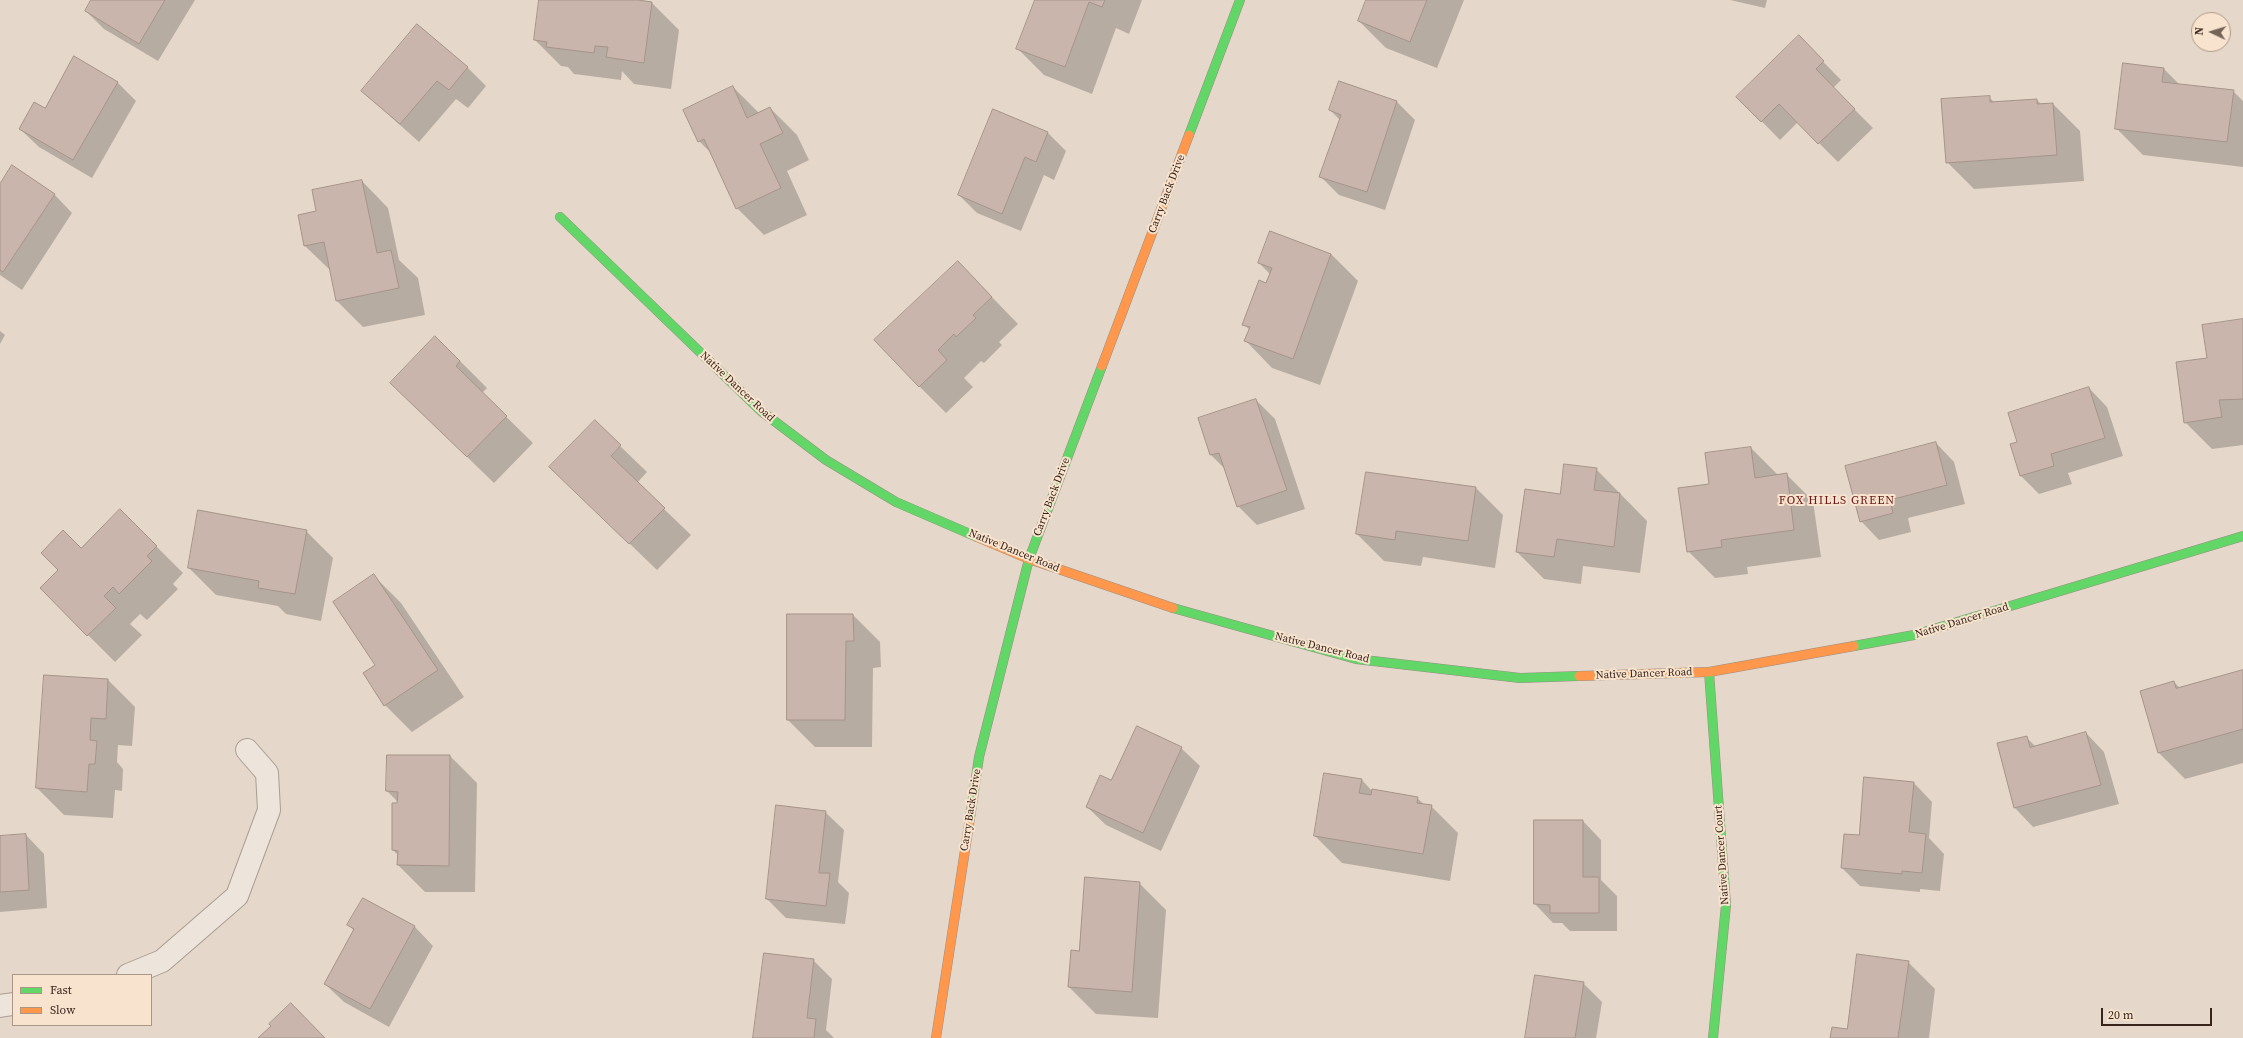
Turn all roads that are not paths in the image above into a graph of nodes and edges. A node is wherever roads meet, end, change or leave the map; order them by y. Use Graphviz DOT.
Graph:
graph roads {
  1 [pos="1240,0"];
  2 [pos="560,217"];
  3 [pos="2243,536"];
  4 [pos="1029,559"];
  5 [pos="1709,672"];
  6 [pos="247,750"];
  7 [pos="130,974"];
  8 [pos="12,1004"];
  9 [pos="0,1006"];
  10 [pos="936,1038"];
  11 [pos="1713,1038"];
  1 -- 4 [label="street, Carry Back Drive"];
  2 -- 4 [label="street, Native Dancer Road"];
  3 -- 5 [label="street, Native Dancer Road"];
  4 -- 5 [label="street, Native Dancer Road"];
  4 -- 10 [label="street, Carry Back Drive"];
  5 -- 11 [label="street, Native Dancer Court"];
  6 -- 7 [label="street"];
  8 -- 9 [label="street"];
}
